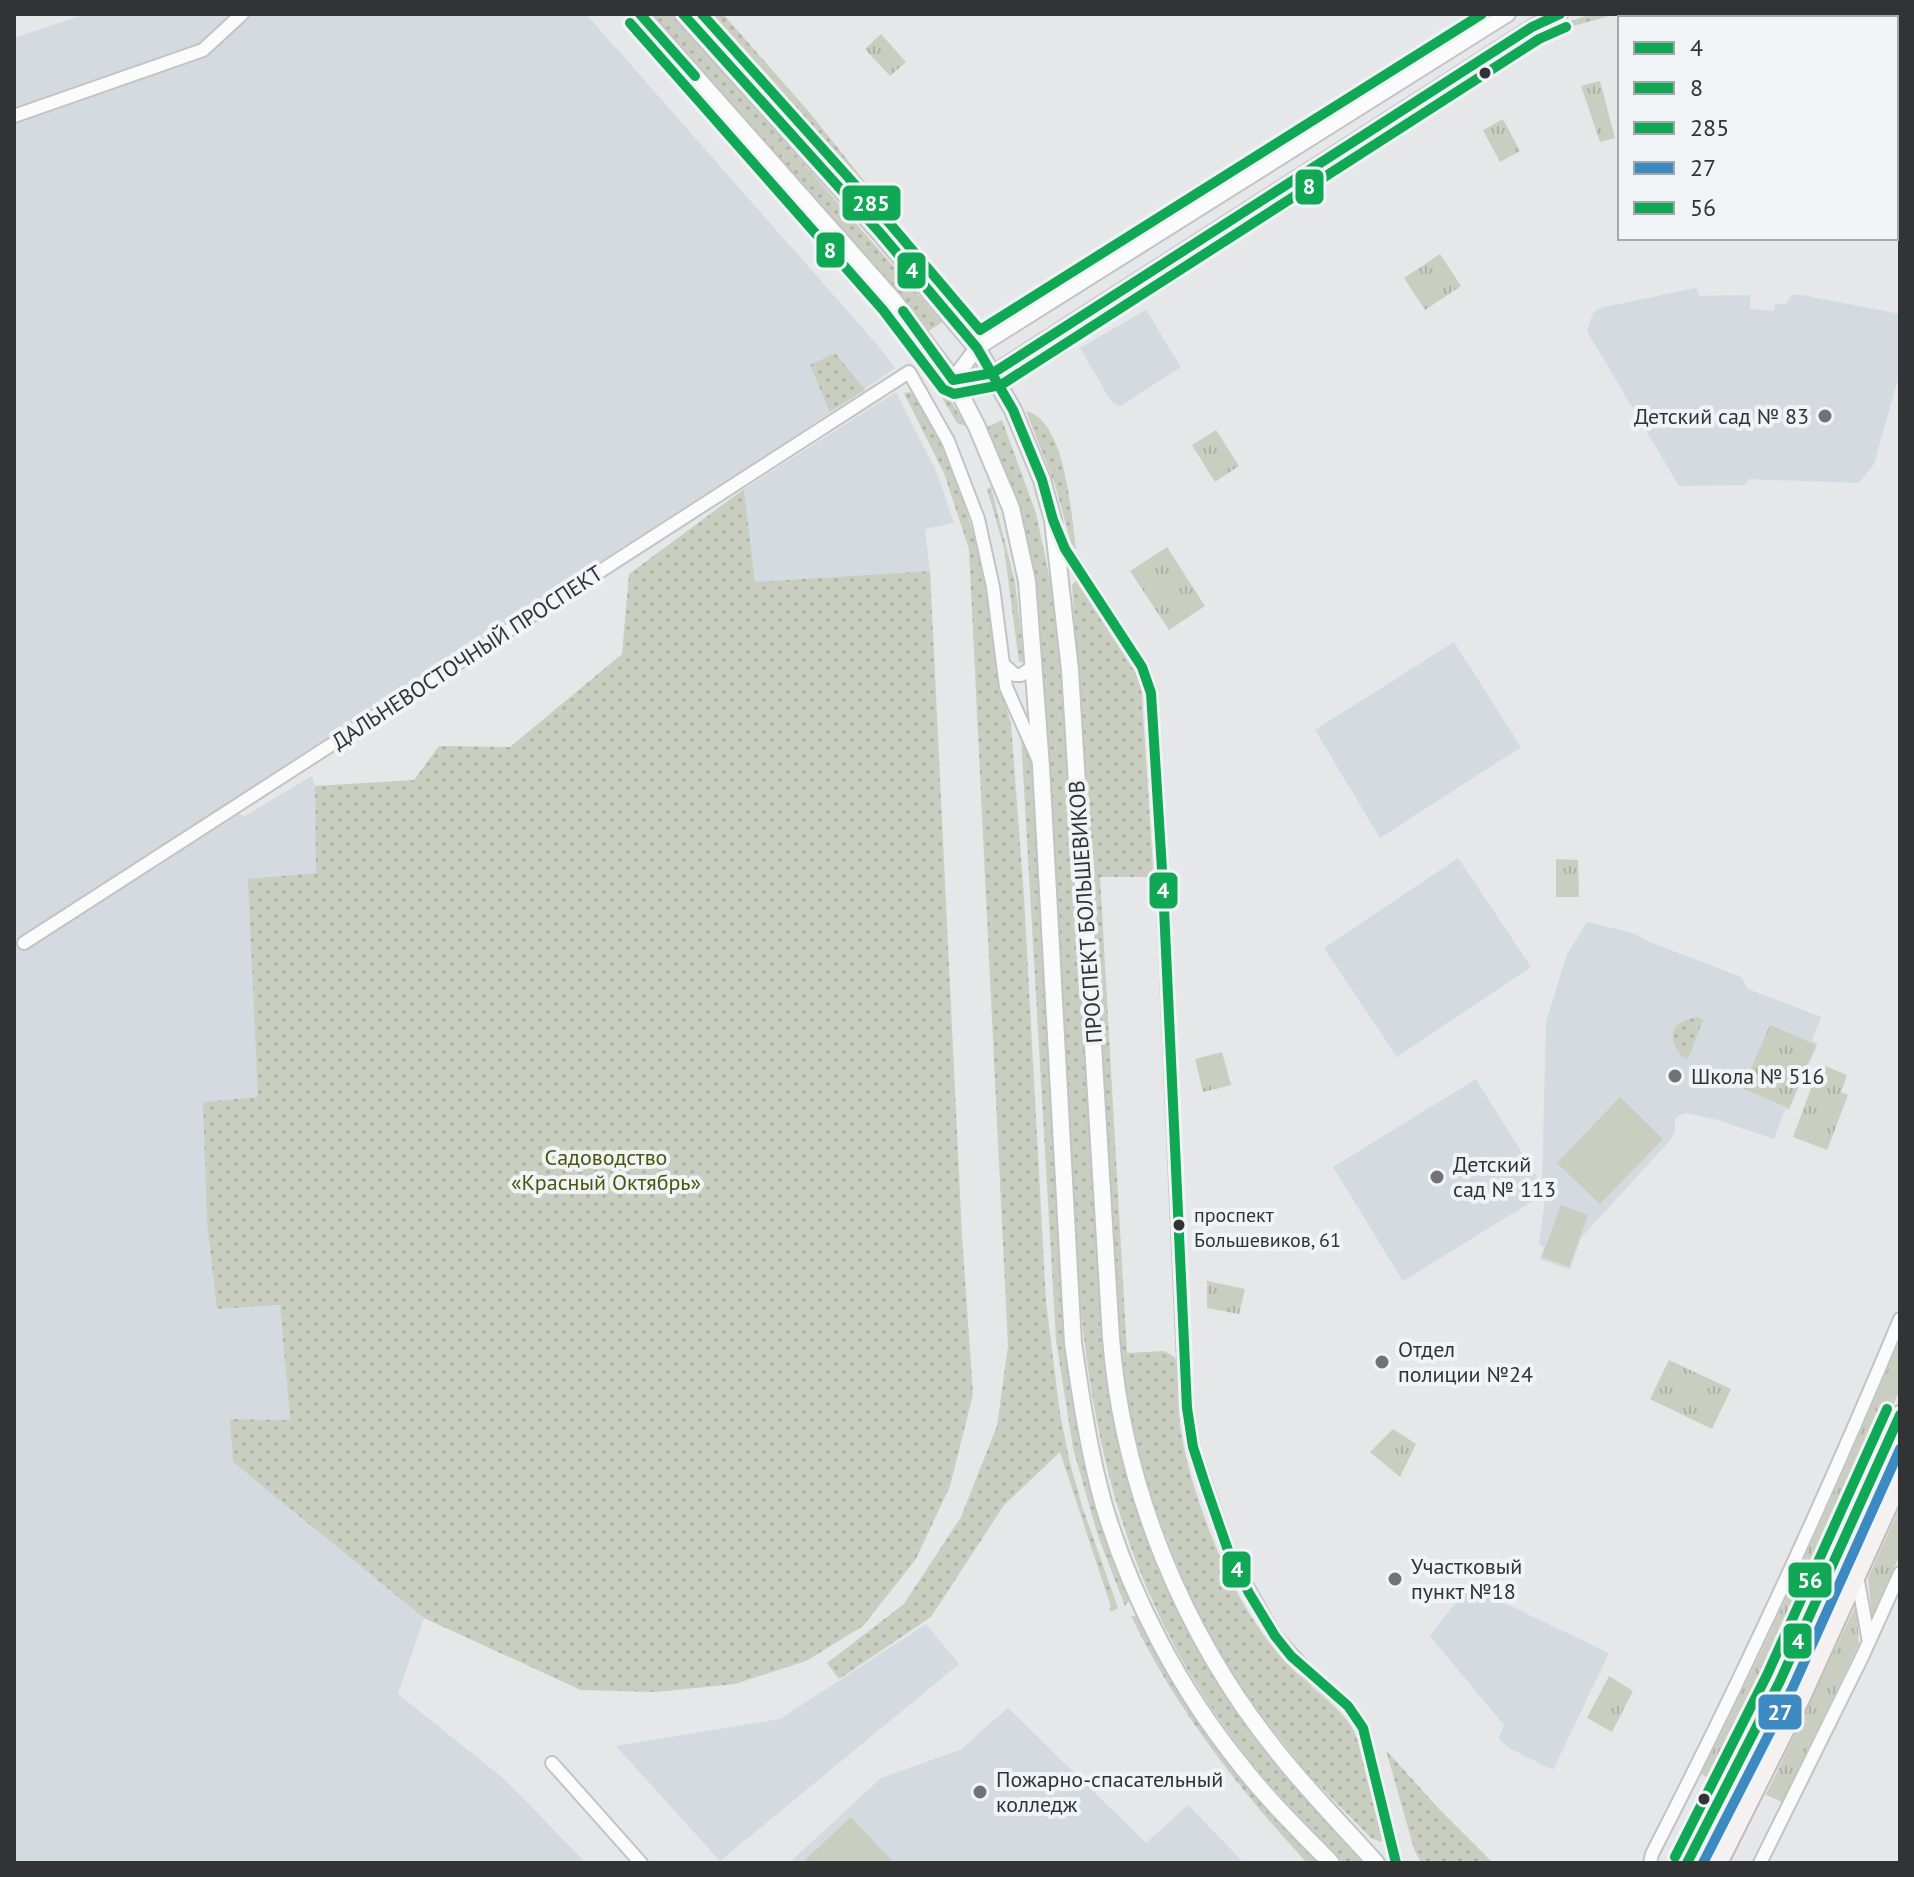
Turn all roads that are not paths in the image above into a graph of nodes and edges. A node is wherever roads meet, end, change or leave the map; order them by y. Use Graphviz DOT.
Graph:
graph roads {
  1 [pos="242,14"];
  2 [pos="640,14"];
  3 [pos="683,14"];
  4 [pos="1508,14"];
  5 [pos="1560,14"];
  6 [pos="14,116"];
  7 [pos="977,348"];
  8 [pos="993,373"];
  9 [pos="953,380"];
  10 [pos="1053,520"];
  11 [pos="1001,661"];
  12 [pos="1034,666"];
  13 [pos="1041,766"];
  14 [pos="24,943"];
  15 [pos="1900,1319"];
  16 [pos="1900,1415"];
  17 [pos="1900,1479"];
  18 [pos="1900,1573"];
  19 [pos="1857,1576"];
  20 [pos="1869,1642"];
  21 [pos="552,1763"];
  22 [pos="641,1863"];
  23 [pos="1331,1863"];
  24 [pos="1376,1863"];
  25 [pos="1396,1863"];
  26 [pos="1650,1863"];
  27 [pos="1687,1863"];
  28 [pos="1718,1863"];
  29 [pos="1760,1863"];
  1 -- 6 [label="street"];
  2 -- 9 [label="main road, ПРОСПЕКТ БОЛЬШЕВИКОВ"];
  3 -- 7 [label="main road, ПРОСПЕКТ БОЛЬШЕВИКОВ"];
  4 -- 7 [label="street"];
  5 -- 8 [label="street"];
  7 -- 8 [label="main road, ПРОСПЕКТ БОЛЬШЕВИКОВ"];
  7 -- 9 [label="street"];
  8 -- 9 [label="street"];
  8 -- 10 [label="main road, ПРОСПЕКТ БОЛЬШЕВИКОВ"];
  9 -- 12 [label="main road, ПРОСПЕКТ БОЛЬШЕВИКОВ"];
  10 -- 24 [label="main road, ПРОСПЕКТ БОЛЬШЕВИКОВ"];
  10 -- 25 [label="street"];
  11 -- 12 [label="street"];
  11 -- 13 [label="street"];
  11 -- 14 [label="street, ДАЛЬНЕВОСТОЧНЫЙ ПРОСПЕКТ"];
  12 -- 13 [label="main road, ПРОСПЕКТ БОЛЬШЕВИКОВ"];
  13 -- 23 [label="main road, ПРОСПЕКТ БОЛЬШЕВИКОВ"];
  15 -- 26 [label="street"];
  16 -- 27 [label="main road"];
  17 -- 19 [label="main road"];
  18 -- 20 [label="street"];
  19 -- 20 [label="street"];
  19 -- 28 [label="main road"];
  20 -- 29 [label="street"];
  21 -- 22 [label="street"];
}
